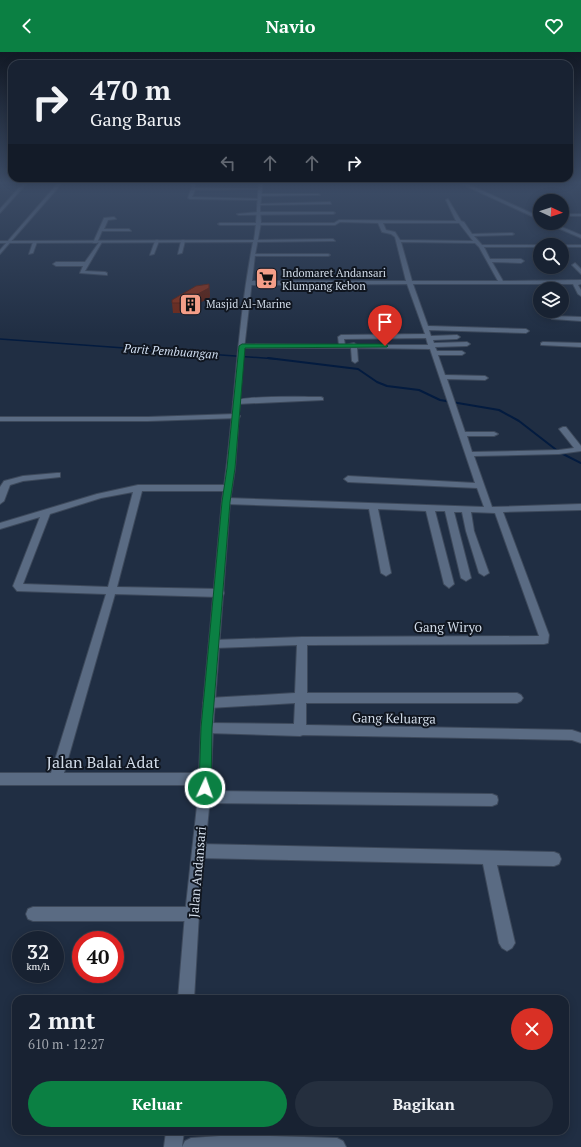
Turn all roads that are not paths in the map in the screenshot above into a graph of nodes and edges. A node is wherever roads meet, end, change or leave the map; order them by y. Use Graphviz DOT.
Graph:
graph roads {
  1 [pos="18,233"];
  2 [pos="100,233"];
  3 [pos="257,233"];
  4 [pos="394,233"];
  5 [pos="512,234"];
  6 [pos="470,235"];
  7 [pos="333,240"];
  8 [pos="11,241"];
  9 [pos="156,241"];
  10 [pos="183,241"];
  11 [pos="255,241"];
  12 [pos="399,241"];
  13 [pos="0,242"];
  14 [pos="35,242"];
  15 [pos="97,242"];
  16 [pos="476,242"];
  17 [pos="481,246"];
  18 [pos="533,246"];
  19 [pos="569,246"];
  20 [pos="581,246"];
  21 [pos="0,253"];
  22 [pos="32,253"];
  23 [pos="180,253"];
  24 [pos="152,254"];
  25 [pos="253,255"];
  26 [pos="328,255"];
  27 [pos="490,260"];
  28 [pos="521,261"];
  29 [pos="56,264"];
  30 [pos="86,264"];
  31 [pos="575,265"];
  32 [pos="581,272"];
  33 [pos="105,274"];
  34 [pos="501,282"];
  35 [pos="578,282"];
  36 [pos="250,283"];
  37 [pos="410,284"];
  38 [pos="581,294"];
  39 [pos="554,318"];
  40 [pos="581,319"];
  41 [pos="426,328"];
  42 [pos="526,331"];
  43 [pos="429,337"];
  44 [pos="463,337"];
  45 [pos="467,344"];
  46 [pos="543,344"];
  47 [pos="342,345"];
  48 [pos="354,345"];
  49 [pos="581,345"];
  50 [pos="433,348"];
  51 [pos="241,352"];
  52 [pos="462,352"];
  53 [pos="355,361"];
  54 [pos="443,378"];
  55 [pos="485,378"];
  56 [pos="321,399"];
  57 [pos="237,402"];
  58 [pos="236,416"];
  59 [pos="0,419"];
  60 [pos="563,428"];
  61 [pos="463,434"];
  62 [pos="494,434"];
  63 [pos="580,449"];
  64 [pos="471,454"];
  65 [pos="57,475"];
  66 [pos="348,479"];
  67 [pos="481,486"];
  68 [pos="138,488"];
  69 [pos="228,488"];
  70 [pos="0,501"];
  71 [pos="226,502"];
  72 [pos="374,507"];
  73 [pos="581,507"];
  74 [pos="430,509"];
  75 [pos="450,509"];
  76 [pos="466,510"];
  77 [pos="493,510"];
  78 [pos="46,513"];
  79 [pos="0,526"];
  80 [pos="386,573"];
  81 [pos="484,573"];
  82 [pos="466,578"];
  83 [pos="449,584"];
  84 [pos="112,590"];
  85 [pos="219,593"];
  86 [pos="302,641"];
  87 [pos="214,644"];
  88 [pos="301,698"];
  89 [pos="516,698"];
  90 [pos="209,703"];
  91 [pos="207,728"];
  92 [pos="300,730"];
  93 [pos="581,738"];
  94 [pos="0,779"];
  95 [pos="56,779"];
  96 [pos="206,779"];
  97 [pos="204,797"];
  98 [pos="492,800"];
  99 [pos="199,851"];
  100 [pos="488,857"];
  101 [pos="554,858"];
  102 [pos="33,914"];
  103 [pos="192,914"];
  104 [pos="507,943"];
  105 [pos="186,995"];
  106 [pos="174,1135"];
  107 [pos="173,1147"];
  108 [pos="191,1147"];
  109 [pos="337,1147"];
  1 -- 8 [label="street"];
  2 -- 15 [label="street"];
  3 -- 11 [label="street, Jalan Andansari"];
  4 -- 12 [label="street"];
  5 -- 6 [label="street"];
  6 -- 16 [label="street"];
  7 -- 11 [label="street"];
  8 -- 13 [label="street"];
  8 -- 14 [label="street"];
  8 -- 21 [label="street"];
  9 -- 10 [label="street"];
  9 -- 15 [label="street"];
  9 -- 24 [label="street"];
  10 -- 11 [label="street"];
  10 -- 23 [label="street"];
  11 -- 25 [label="street, Jalan Andansari"];
  12 -- 16 [label="street"];
  12 -- 37 [label="street"];
  14 -- 15 [label="street"];
  14 -- 22 [label="street"];
  15 -- 30 [label="street"];
  16 -- 17 [label="street"];
  17 -- 18 [label="street"];
  17 -- 27 [label="street"];
  19 -- 20 [label="street"];
  25 -- 26 [label="street"];
  25 -- 36 [label="street, Jalan Andansari"];
  27 -- 28 [label="street"];
  27 -- 34 [label="street"];
  29 -- 30 [label="street"];
  30 -- 33 [label="street"];
  31 -- 32 [label="street"];
  34 -- 35 [label="street"];
  34 -- 37 [label="street"];
  35 -- 38 [label="street"];
  36 -- 37 [label="street"];
  36 -- 51 [label="street, Jalan Andansari"];
  37 -- 41 [label="street"];
  39 -- 40 [label="street"];
  41 -- 42 [label="street"];
  41 -- 43 [label="street"];
  43 -- 44 [label="street"];
  43 -- 47 [label="street"];
  43 -- 50 [label="street"];
  45 -- 50 [label="street"];
  46 -- 49 [label="street"];
  47 -- 48 [label="street"];
  47 -- 51 [label="street"];
  48 -- 50 [label="street"];
  48 -- 53 [label="street"];
  50 -- 52 [label="street"];
  50 -- 54 [label="street"];
  51 -- 57 [label="street, Jalan Andansari"];
  54 -- 55 [label="street"];
  54 -- 61 [label="street"];
  56 -- 57 [label="street"];
  57 -- 58 [label="street, Jalan Andansari"];
  58 -- 59 [label="street"];
  58 -- 69 [label="street, Jalan Andansari"];
  60 -- 63 [label="street"];
  61 -- 62 [label="street"];
  61 -- 64 [label="street"];
  63 -- 64 [label="street"];
  64 -- 67 [label="street"];
  65 -- 70 [label="street"];
  66 -- 67 [label="street"];
  67 -- 77 [label="street"];
  68 -- 69 [label="street"];
  68 -- 78 [label="street"];
  68 -- 84 [label="street"];
  69 -- 71 [label="street, Jalan Andansari"];
  71 -- 72 [label="street"];
  71 -- 85 [label="street, Jalan Andansari"];
  72 -- 74 [label="street"];
  72 -- 80 [label="street"];
  73 -- 77 [label="street"];
  74 -- 75 [label="street"];
  74 -- 83 [label="street"];
  75 -- 76 [label="street"];
  75 -- 82 [label="street"];
  76 -- 77 [label="street"];
  76 -- 81 [label="street"];
  77 -- 86 [label="street, Gang Wiryo"];
  78 -- 79 [label="street"];
  78 -- 84 [label="street"];
  84 -- 85 [label="street"];
  84 -- 95 [label="street"];
  85 -- 87 [label="street, Jalan Andansari"];
  86 -- 87 [label="street, Gang Wiryo"];
  86 -- 88 [label="street"];
  87 -- 90 [label="street, Jalan Andansari"];
  88 -- 89 [label="street"];
  88 -- 90 [label="street"];
  88 -- 92 [label="street"];
  90 -- 91 [label="street, Jalan Andansari"];
  91 -- 92 [label="street, Gang Keluarga"];
  91 -- 96 [label="street, Jalan Andansari"];
  92 -- 93 [label="street, Gang Keluarga"];
  94 -- 95 [label="street, Jalan Balai Adat"];
  95 -- 96 [label="street, Jalan Balai Adat"];
  96 -- 97 [label="street, Jalan Andansari"];
  97 -- 98 [label="street"];
  97 -- 99 [label="street, Jalan Andansari"];
  99 -- 100 [label="street"];
  99 -- 103 [label="street, Jalan Andansari"];
  100 -- 101 [label="street"];
  100 -- 104 [label="street"];
  102 -- 103 [label="street"];
  103 -- 105 [label="street, Jalan Andansari"];
  106 -- 107 [label="street"];
  108 -- 109 [label="street"];
}
